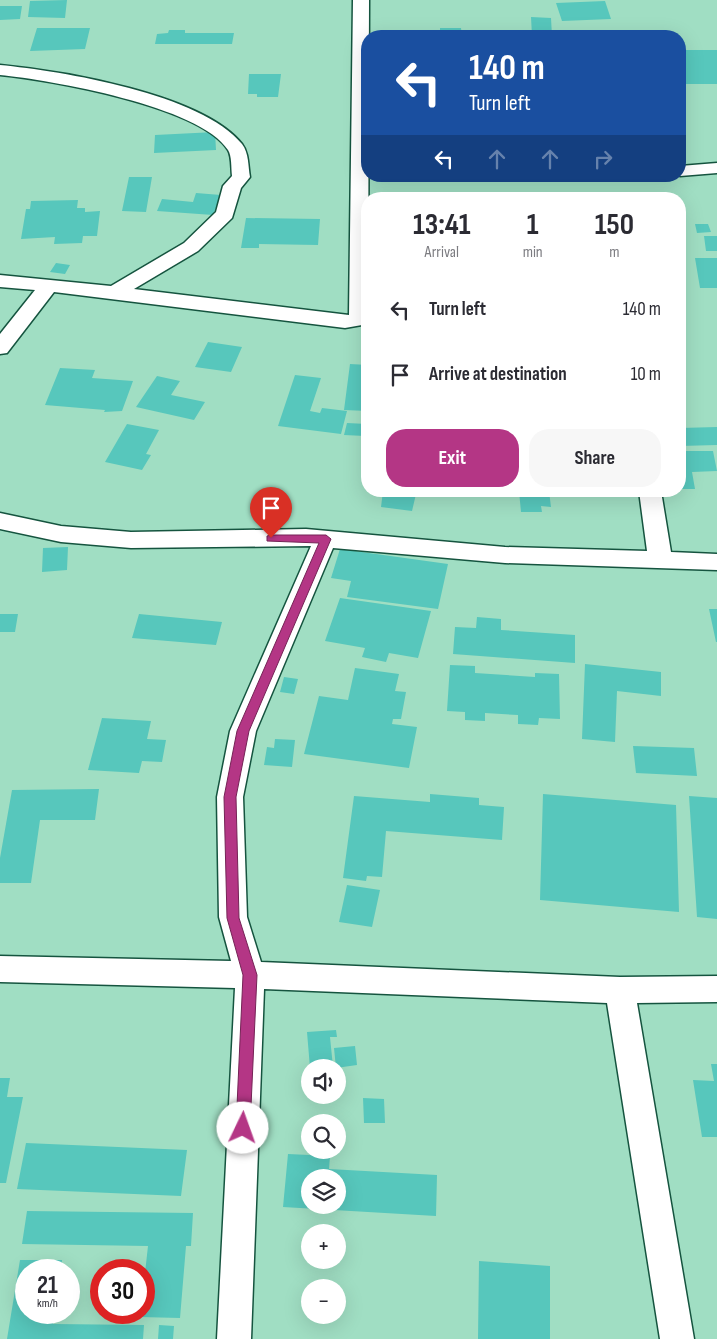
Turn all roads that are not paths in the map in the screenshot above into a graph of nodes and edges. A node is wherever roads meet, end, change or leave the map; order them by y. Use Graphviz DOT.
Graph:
graph roads {
  1 [pos="361,0"];
  2 [pos="0,70"];
  3 [pos="717,168"];
  4 [pos="686,171"];
  5 [pos="0,282"];
  6 [pos="49,286"];
  7 [pos="114,292"];
  8 [pos="0,348"];
  9 [pos="651,497"];
  10 [pos="0,521"];
  11 [pos="326,539"];
  12 [pos="660,560"];
  13 [pos="717,562"];
  14 [pos="0,969"];
  15 [pos="250,975"];
  16 [pos="717,989"];
  17 [pos="620,990"];
  18 [pos="234,1339"];
  19 [pos="677,1339"];
  1 -- 7 [label="street"];
  2 -- 7 [label="street"];
  3 -- 4 [label="street"];
  5 -- 6 [label="street"];
  6 -- 7 [label="street"];
  6 -- 8 [label="street"];
  9 -- 12 [label="street"];
  10 -- 11 [label="street"];
  11 -- 12 [label="street"];
  11 -- 15 [label="street"];
  12 -- 13 [label="street"];
  14 -- 15 [label="street"];
  15 -- 17 [label="street"];
  15 -- 18 [label="street"];
  16 -- 17 [label="street"];
  17 -- 19 [label="street"];
}
